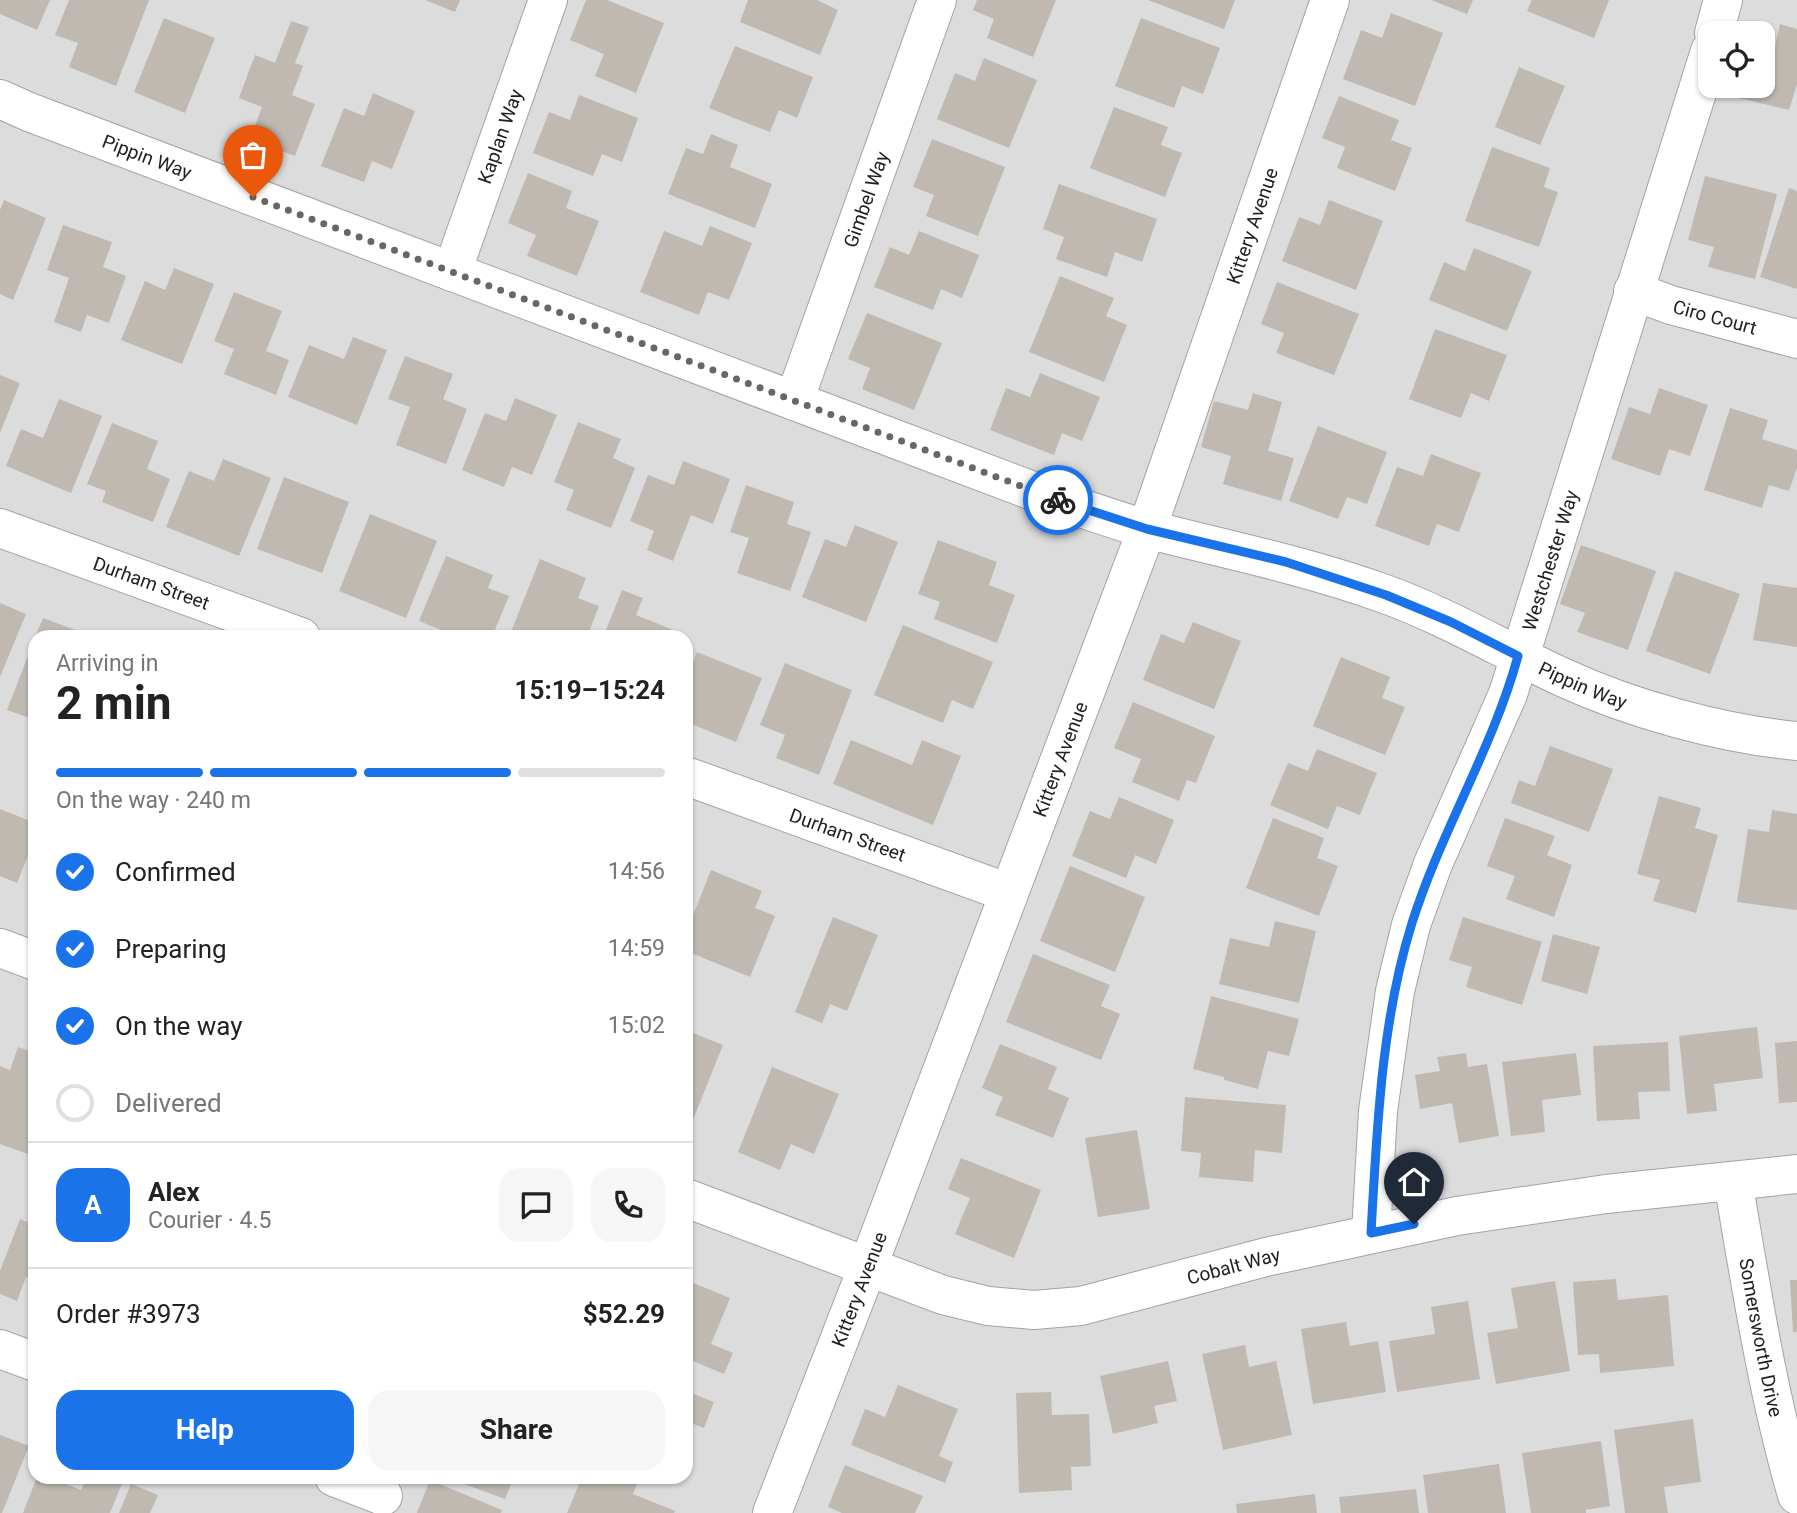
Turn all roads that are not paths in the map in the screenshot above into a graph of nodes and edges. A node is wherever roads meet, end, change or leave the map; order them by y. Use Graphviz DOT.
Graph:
graph roads {
  1 [pos="548,0"];
  2 [pos="937,0"];
  3 [pos="1330,0"];
  4 [pos="1723,0"];
  5 [pos="1717,21"];
  6 [pos="1698,88"];
  7 [pos="0,99"];
  8 [pos="452,272"];
  9 [pos="1633,291"];
  10 [pos="1797,339"];
  11 [pos="794,401"];
  12 [pos="0,528"];
  13 [pos="1147,529"];
  14 [pos="282,630"];
  15 [pos="1518,656"];
  16 [pos="1797,741"];
  17 [pos="693,779"];
  18 [pos="1009,893"];
  19 [pos="0,948"];
  20 [pos="28,958"];
  21 [pos="1797,1174"];
  22 [pos="1733,1181"];
  23 [pos="693,1201"];
  24 [pos="1371,1233"];
  25 [pos="868,1266"];
  26 [pos="0,1349"];
  27 [pos="28,1360"];
  28 [pos="353,1484"];
  29 [pos="1797,1494"];
  30 [pos="383,1495"];
  31 [pos="772,1513"];
  1 -- 8 [label="street, Kaplan Way"];
  2 -- 11 [label="street, Gimbel Way"];
  3 -- 13 [label="street, Kittery Avenue"];
  4 -- 5 [label="street"];
  6 -- 9 [label="street, Westchester Way"];
  7 -- 8 [label="street, Pippin Way"];
  8 -- 11 [label="street, Pippin Way"];
  9 -- 10 [label="street, Ciro Court"];
  9 -- 15 [label="street, Westchester Way"];
  11 -- 13 [label="street, Pippin Way"];
  12 -- 14 [label="street, Durham Street"];
  13 -- 15 [label="street, Pippin Way"];
  13 -- 18 [label="street, Kittery Avenue"];
  15 -- 16 [label="street, Pippin Way"];
  15 -- 24 [label="street, Westchester Way"];
  17 -- 18 [label="street, Durham Street"];
  18 -- 25 [label="street, Kittery Avenue"];
  19 -- 20 [label="street"];
  21 -- 22 [label="street, Cobalt Way"];
  22 -- 24 [label="street, Cobalt Way"];
  22 -- 29 [label="street, Somersworth Drive"];
  23 -- 25 [label="street, Cobalt Way"];
  24 -- 25 [label="street, Cobalt Way"];
  25 -- 31 [label="street, Kittery Avenue"];
  26 -- 27 [label="street"];
  28 -- 30 [label="street"];
}
